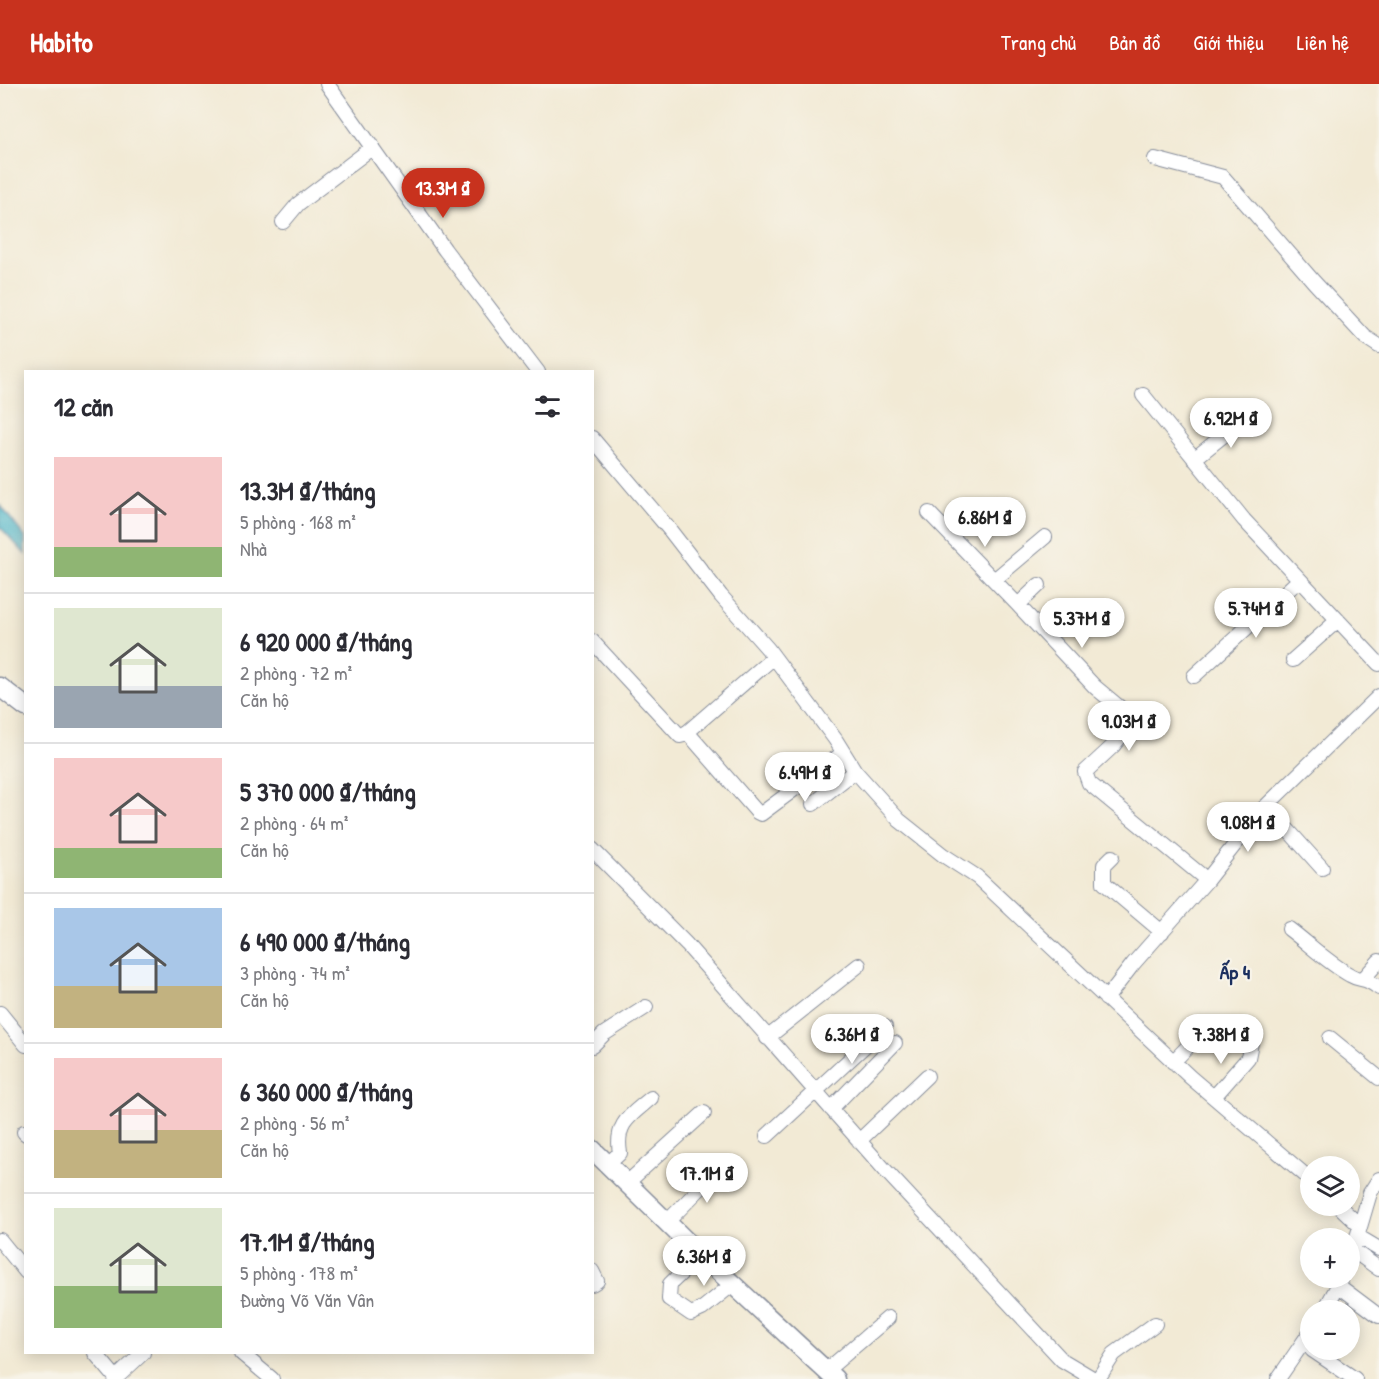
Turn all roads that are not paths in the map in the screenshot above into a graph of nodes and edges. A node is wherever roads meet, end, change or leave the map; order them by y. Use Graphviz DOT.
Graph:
graph roads {
  1 [pos="327,84"];
  2 [pos="373,147"];
  3 [pos="1155,159"];
  4 [pos="283,222"];
  5 [pos="1379,346"];
  6 [pos="536,370"];
  7 [pos="1143,395"];
  8 [pos="1249,415"];
  9 [pos="594,440"];
  10 [pos="1194,459"];
  11 [pos="930,513"];
  12 [pos="1045,537"];
  13 [pos="994,580"];
  14 [pos="1299,580"];
  15 [pos="1039,585"];
  16 [pos="1018,605"];
  17 [pos="1338,620"];
  18 [pos="594,643"];
  19 [pos="774,657"];
  20 [pos="1293,660"];
  21 [pos="1379,664"];
  22 [pos="1194,676"];
  23 [pos="1379,696"];
  24 [pos="687,732"];
  25 [pos="843,753"];
  26 [pos="855,771"];
  27 [pos="813,804"];
  28 [pos="1262,810"];
  29 [pos="594,851"];
  30 [pos="1112,857"];
  31 [pos="1322,868"];
  32 [pos="1207,880"];
  33 [pos="1289,929"];
  34 [pos="1162,932"];
  35 [pos="1379,961"];
  36 [pos="859,965"];
  37 [pos="1365,977"];
  38 [pos="1379,988"];
  39 [pos="1106,999"];
  40 [pos="646,1007"];
  41 [pos="0,1013"];
  42 [pos="885,1027"];
  43 [pos="1207,1027"];
  44 [pos="767,1038"];
  45 [pos="1330,1038"];
  46 [pos="24,1043"];
  47 [pos="895,1043"];
  48 [pos="1251,1043"];
  49 [pos="594,1044"];
  50 [pos="1173,1062"];
  51 [pos="927,1076"];
  52 [pos="1379,1078"];
  53 [pos="815,1092"];
  54 [pos="1214,1096"];
  55 [pos="651,1098"];
  56 [pos="831,1109"];
  57 [pos="704,1113"];
  58 [pos="767,1136"];
  59 [pos="860,1141"];
  60 [pos="594,1151"];
  61 [pos="608,1164"];
  62 [pos="724,1164"];
  63 [pos="1300,1170"];
  64 [pos="1379,1179"];
  65 [pos="627,1183"];
  66 [pos="1347,1216"];
  67 [pos="667,1222"];
  68 [pos="1357,1228"];
  69 [pos="1360,1228"];
  70 [pos="1360,1232"];
  71 [pos="0,1240"];
  72 [pos="1379,1249"];
  73 [pos="701,1254"];
  74 [pos="1360,1260"];
  75 [pos="1379,1269"];
  76 [pos="24,1270"];
  77 [pos="733,1284"];
  78 [pos="1347,1288"];
  79 [pos="1379,1316"];
  80 [pos="888,1318"];
  81 [pos="1155,1324"];
  82 [pos="96,1354"];
  83 [pos="141,1354"];
  84 [pos="242,1354"];
  85 [pos="1300,1357"];
  86 [pos="1326,1360"];
  87 [pos="831,1375"];
  88 [pos="1280,1378"];
  89 [pos="115,1379"];
  90 [pos="272,1379"];
  91 [pos="1096,1379"];
  92 [pos="1355,1379"];
  1 -- 2 [label="street"];
  2 -- 4 [label="street"];
  2 -- 6 [label="street"];
  3 -- 5 [label="street"];
  7 -- 10 [label="street"];
  8 -- 10 [label="street"];
  9 -- 19 [label="street"];
  10 -- 14 [label="street"];
  11 -- 13 [label="street"];
  12 -- 13 [label="street"];
  13 -- 16 [label="street"];
  14 -- 17 [label="street"];
  14 -- 22 [label="street"];
  15 -- 16 [label="street"];
  16 -- 32 [label="street"];
  17 -- 20 [label="street"];
  17 -- 21 [label="street"];
  18 -- 24 [label="street"];
  19 -- 24 [label="street"];
  19 -- 25 [label="street"];
  23 -- 28 [label="street"];
  24 -- 25 [label="street"];
  25 -- 26 [label="street"];
  26 -- 27 [label="street"];
  26 -- 39 [label="street"];
  28 -- 31 [label="street"];
  28 -- 32 [label="street"];
  29 -- 44 [label="street"];
  30 -- 34 [label="street"];
  32 -- 34 [label="street"];
  33 -- 37 [label="street"];
  34 -- 39 [label="street"];
  35 -- 37 [label="street"];
  36 -- 44 [label="street"];
  37 -- 38 [label="street"];
  39 -- 50 [label="street"];
  40 -- 49 [label="street"];
  41 -- 46 [label="street"];
  42 -- 53 [label="street"];
  43 -- 50 [label="street"];
  44 -- 53 [label="street"];
  45 -- 52 [label="street"];
  47 -- 56 [label="street"];
  48 -- 54 [label="street"];
  50 -- 54 [label="street"];
  51 -- 59 [label="street"];
  53 -- 56 [label="street"];
  53 -- 58 [label="street"];
  54 -- 63 [label="street"];
  55 -- 61 [label="street"];
  56 -- 59 [label="street"];
  57 -- 65 [label="street"];
  59 -- 91 [label="street"];
  60 -- 61 [label="street"];
  61 -- 65 [label="street"];
  62 -- 67 [label="street"];
  64 -- 69 [label="street"];
  65 -- 67 [label="street"];
  66 -- 68 [label="street"];
  67 -- 73 [label="street"];
  70 -- 72 [label="street"];
  71 -- 76 [label="street"];
  73 -- 77 [label="street"];
  73 -- 77 [label="street"];
  74 -- 75 [label="street"];
  77 -- 87 [label="street"];
  78 -- 79 [label="street"];
  80 -- 87 [label="street"];
  81 -- 91 [label="street"];
  82 -- 89 [label="street"];
  83 -- 89 [label="street"];
  84 -- 90 [label="street"];
  85 -- 88 [label="street"];
  86 -- 92 [label="street"];
}
